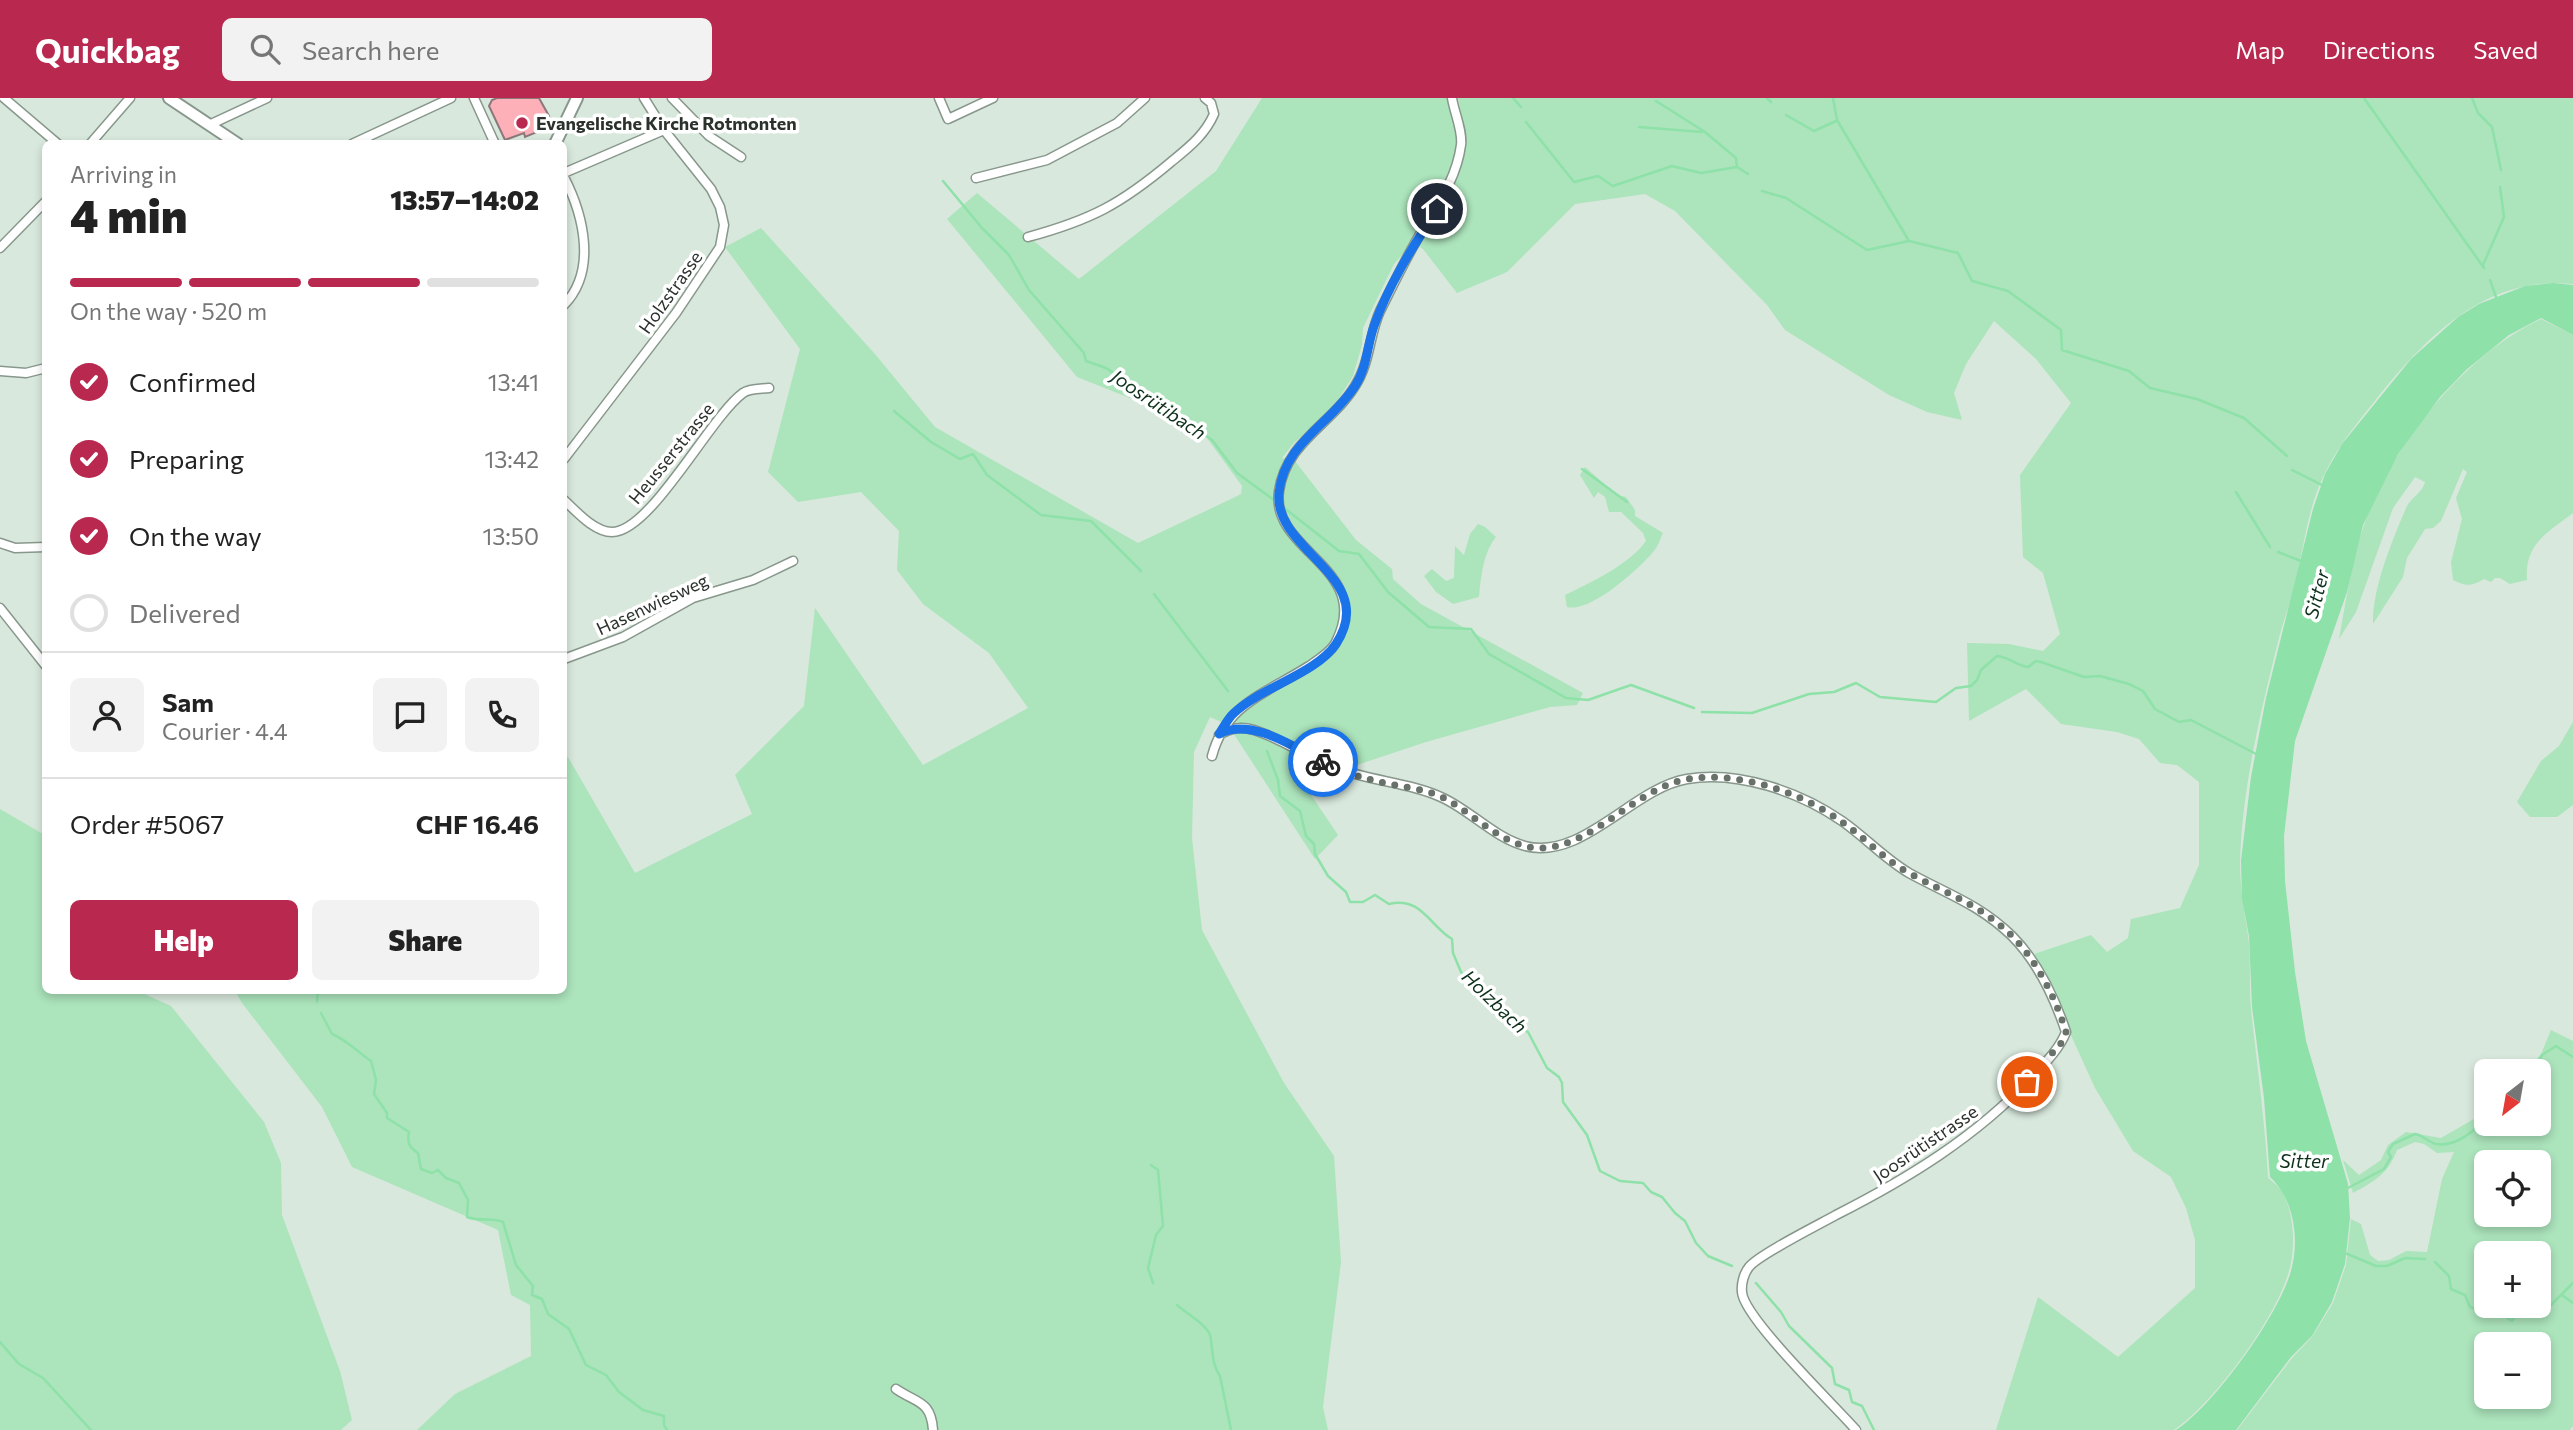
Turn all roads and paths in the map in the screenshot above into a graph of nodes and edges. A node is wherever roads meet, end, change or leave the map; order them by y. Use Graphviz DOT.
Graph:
graph roads {
  1 [pos="4,98"];
  2 [pos="130,98"];
  3 [pos="169,98"];
  4 [pos="267,98"];
  5 [pos="450,98"];
  6 [pos="474,98"];
  7 [pos="577,98"];
  8 [pos="644,98"];
  9 [pos="672,98"];
  10 [pos="939,98"];
  11 [pos="993,98"];
  12 [pos="1145,98"];
  13 [pos="1205,98"];
  14 [pos="1452,98"];
  15 [pos="209,125"];
  16 [pos="664,130"];
  17 [pos="53,140"];
  18 [pos="93,140"];
  19 [pos="232,140"];
  20 [pos="361,140"];
  21 [pos="493,140"];
  22 [pos="557,140"];
  23 [pos="741,157"];
  24 [pos="567,174"];
  25 [pos="975,178"];
  26 [pos="567,184"];
  27 [pos="42,205"];
  28 [pos="1028,237"];
  29 [pos="0,248"];
  30 [pos="567,301"];
  31 [pos="42,369"];
  32 [pos="0,371"];
  33 [pos="769,388"];
  34 [pos="567,455"];
  35 [pos="567,502"];
  36 [pos="0,543"];
  37 [pos="42,547"];
  38 [pos="793,561"];
  39 [pos="0,608"];
  40 [pos="567,658"];
  41 [pos="42,661"];
  42 [pos="1219,734"];
  43 [pos="1212,756"];
  44 [pos="896,1389"];
  45 [pos="933,1430"];
  46 [pos="1856,1430"];
  1 -- 17 [label="street"];
  2 -- 18 [label="street"];
  3 -- 15 [label="street"];
  4 -- 15 [label="street"];
  5 -- 20 [label="street"];
  6 -- 21 [label="street"];
  7 -- 22 [label="street"];
  8 -- 16 [label="street, Holzstrasse"];
  9 -- 23 [label="street"];
  10 -- 11 [label="street"];
  12 -- 25 [label="street"];
  13 -- 28 [label="street"];
  14 -- 42 [label="street"];
  15 -- 19 [label="street"];
  16 -- 24 [label="street"];
  16 -- 34 [label="street, Holzstrasse"];
  26 -- 30 [label="street"];
  27 -- 29 [label="street"];
  31 -- 32 [label="street"];
  33 -- 35 [label="street, Heusserstrasse"];
  36 -- 37 [label="street"];
  38 -- 40 [label="street, Hasenwiesweg"];
  39 -- 41 [label="street"];
  42 -- 43 [label="street"];
  42 -- 46 [label="street, Joosrütistrasse"];
  44 -- 45 [label="street"];
}
